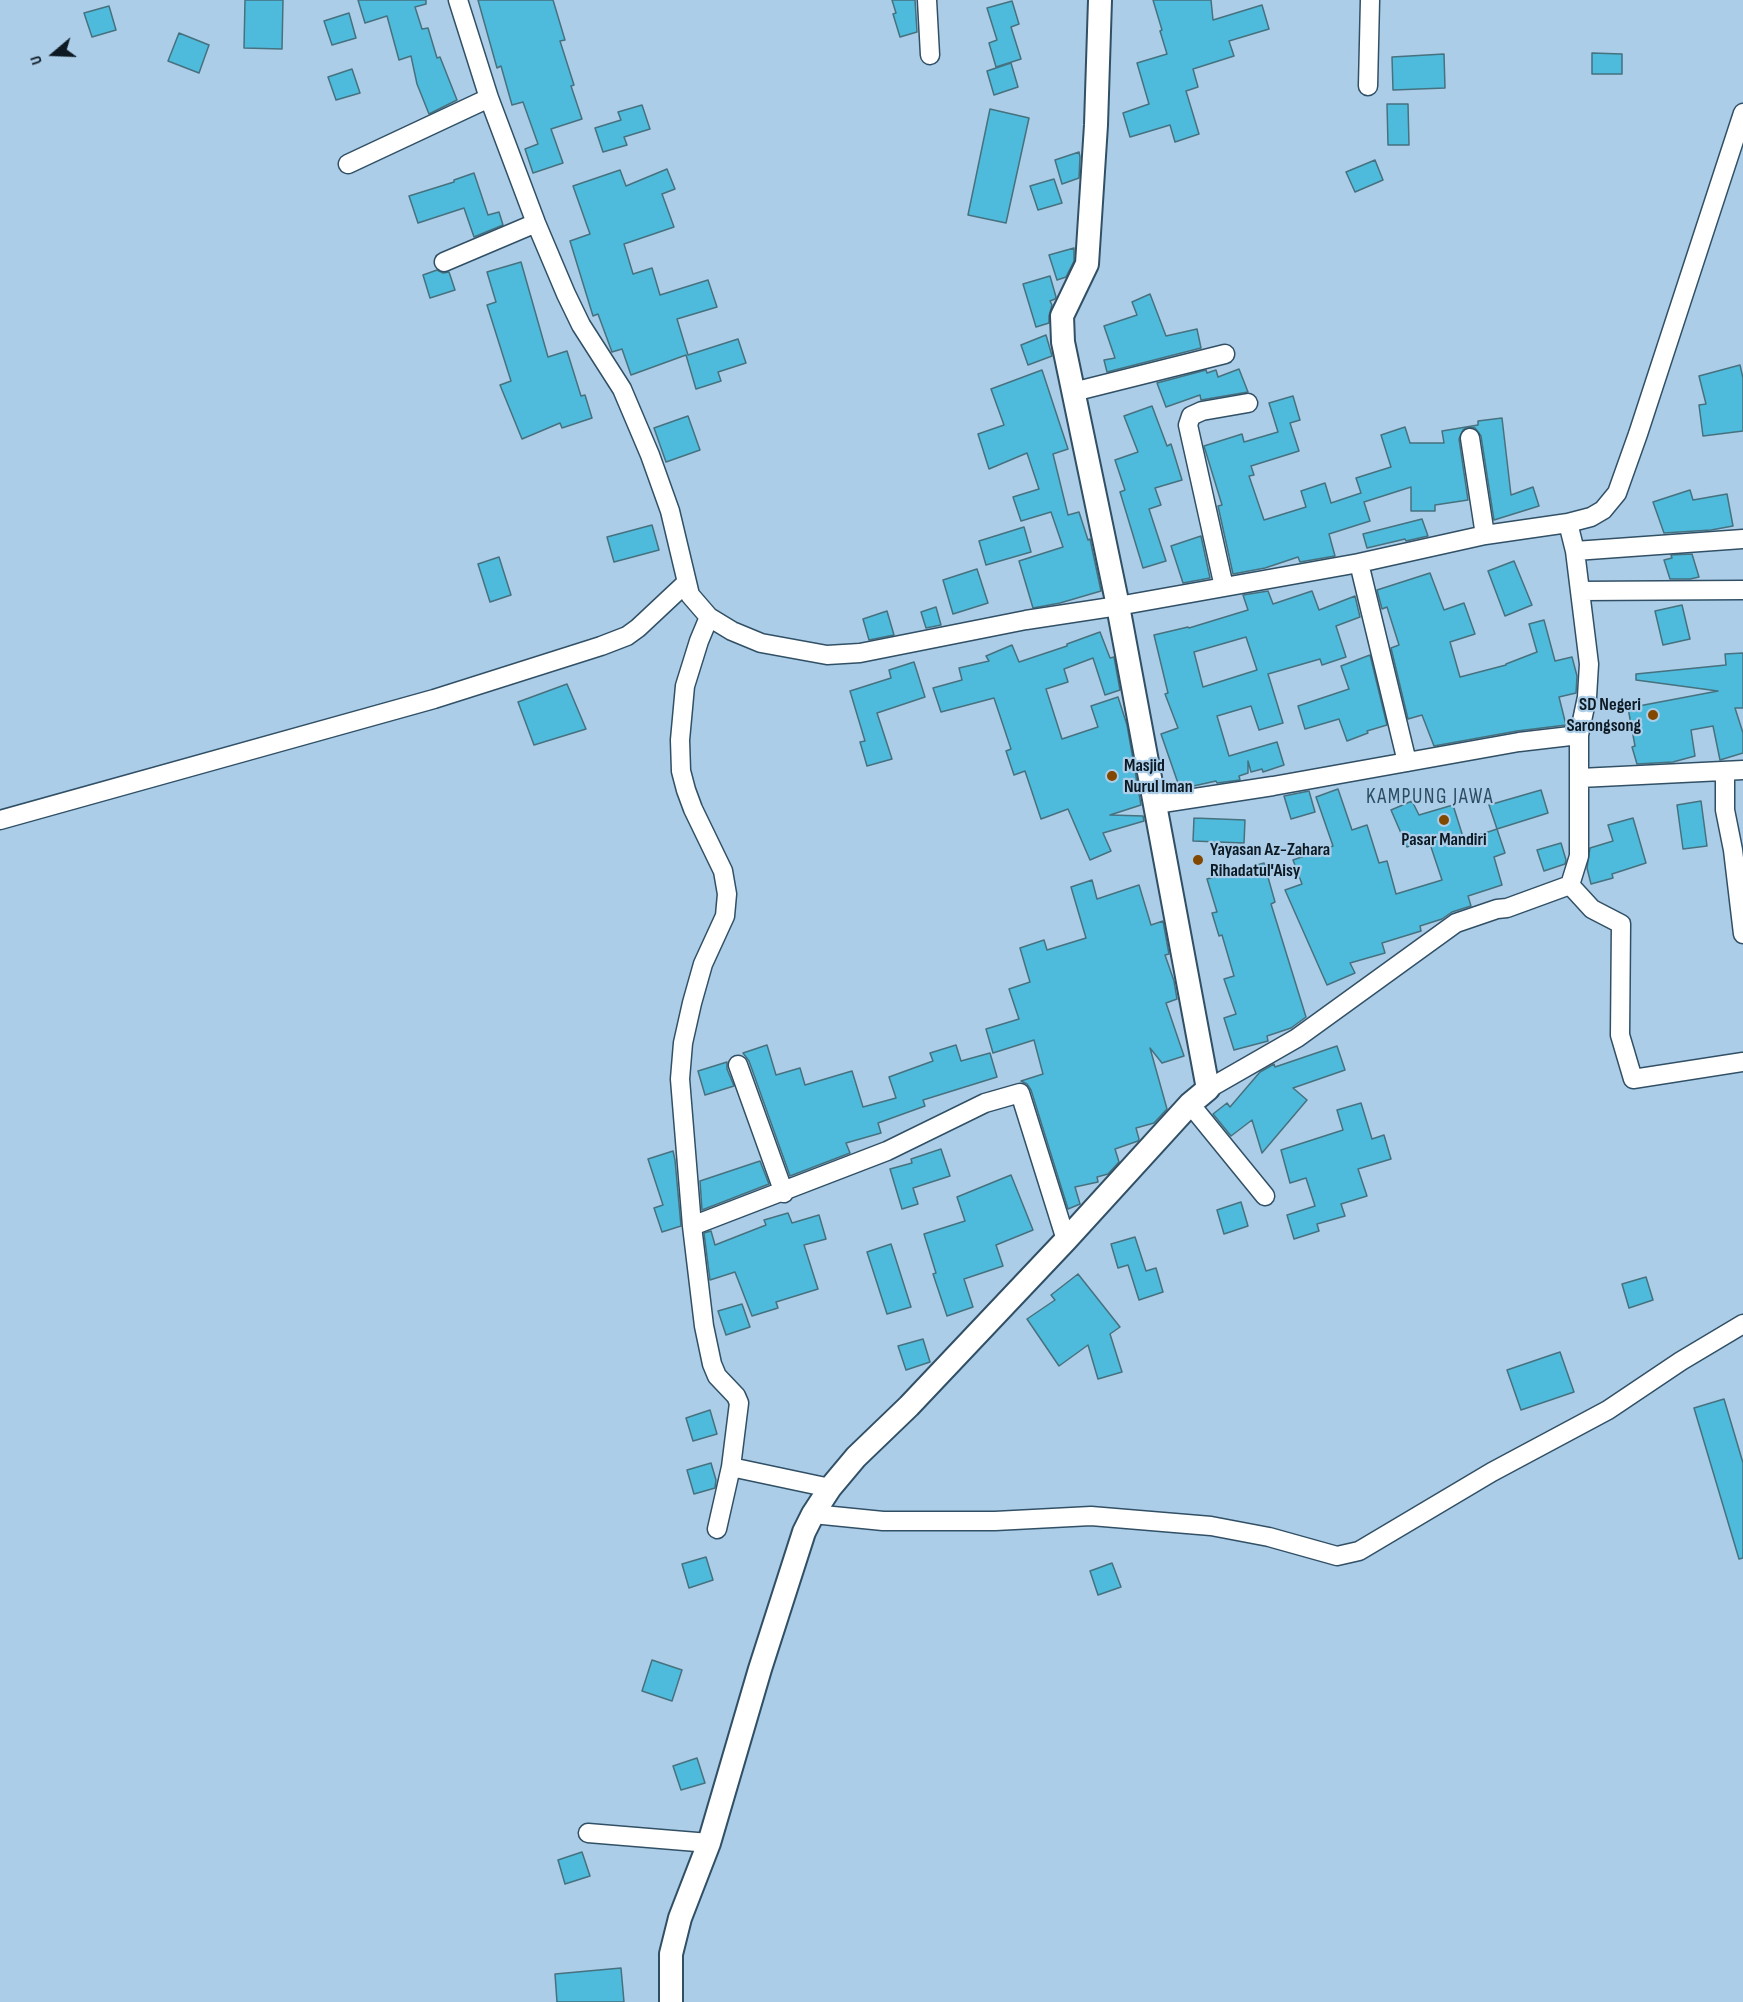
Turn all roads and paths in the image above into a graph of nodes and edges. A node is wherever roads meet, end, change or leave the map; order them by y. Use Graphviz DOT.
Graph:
graph roads {
  1 [pos="458,0"];
  2 [pos="927,0"];
  3 [pos="1100,0"];
  4 [pos="1370,0"];
  5 [pos="930,55"];
  6 [pos="1368,86"];
  7 [pos="489,98"];
  8 [pos="1743,113"];
  9 [pos="348,164"];
  10 [pos="537,223"];
  11 [pos="444,262"];
  12 [pos="1225,354"];
  13 [pos="1073,392"];
  14 [pos="1248,403"];
  15 [pos="1470,438"];
  16 [pos="1568,524"];
  17 [pos="1485,535"];
  18 [pos="1743,539"];
  19 [pos="1575,551"];
  20 [pos="1359,562"];
  21 [pos="1224,587"];
  22 [pos="1743,590"];
  23 [pos="1580,591"];
  24 [pos="696,601"];
  25 [pos="1118,606"];
  26 [pos="1579,735"];
  27 [pos="1407,762"];
  28 [pos="1734,771"];
  29 [pos="1580,778"];
  30 [pos="1156,804"];
  31 [pos="0,820"];
  32 [pos="1570,885"];
  33 [pos="1743,934"];
  34 [pos="1743,1062"];
  35 [pos="738,1065"];
  36 [pos="1208,1089"];
  37 [pos="1190,1104"];
  38 [pos="784,1193"];
  39 [pos="1265,1196"];
  40 [pos="693,1227"];
  41 [pos="1066,1240"];
  42 [pos="1743,1324"];
  43 [pos="731,1467"];
  44 [pos="830,1488"];
  45 [pos="813,1514"];
  46 [pos="717,1529"];
  47 [pos="588,1833"];
  48 [pos="709,1843"];
  49 [pos="671,2002"];
  1 -- 7 [label="street"];
  2 -- 5 [label="street"];
  3 -- 13 [label="street"];
  4 -- 6 [label="street"];
  7 -- 9 [label="street"];
  7 -- 10 [label="street"];
  8 -- 16 [label="street"];
  10 -- 11 [label="street"];
  10 -- 24 [label="street"];
  12 -- 13 [label="street"];
  13 -- 25 [label="street"];
  14 -- 21 [label="street"];
  15 -- 17 [label="street"];
  16 -- 17 [label="street"];
  16 -- 19 [label="street"];
  17 -- 20 [label="street"];
  18 -- 19 [label="street"];
  19 -- 23 [label="street"];
  20 -- 21 [label="street"];
  20 -- 27 [label="street"];
  21 -- 25 [label="street"];
  22 -- 23 [label="street"];
  23 -- 26 [label="street"];
  24 -- 25 [label="street"];
  24 -- 31 [label="street"];
  24 -- 40 [label="street"];
  25 -- 30 [label="street"];
  26 -- 27 [label="street"];
  26 -- 29 [label="street"];
  27 -- 30 [label="street"];
  28 -- 29 [label="street"];
  28 -- 33 [label="street"];
  29 -- 32 [label="street"];
  30 -- 36 [label="street"];
  32 -- 34 [label="street"];
  32 -- 36 [label="street"];
  35 -- 38 [label="street"];
  36 -- 37 [label="street"];
  37 -- 39 [label="street"];
  37 -- 41 [label="street"];
  38 -- 40 [label="street"];
  38 -- 41 [label="street"];
  40 -- 43 [label="street"];
  41 -- 44 [label="street"];
  42 -- 45 [label="street"];
  43 -- 44 [label="street"];
  43 -- 46 [label="street"];
  44 -- 45 [label="street"];
  45 -- 48 [label="street"];
  47 -- 48 [label="street"];
  48 -- 49 [label="street"];
}
